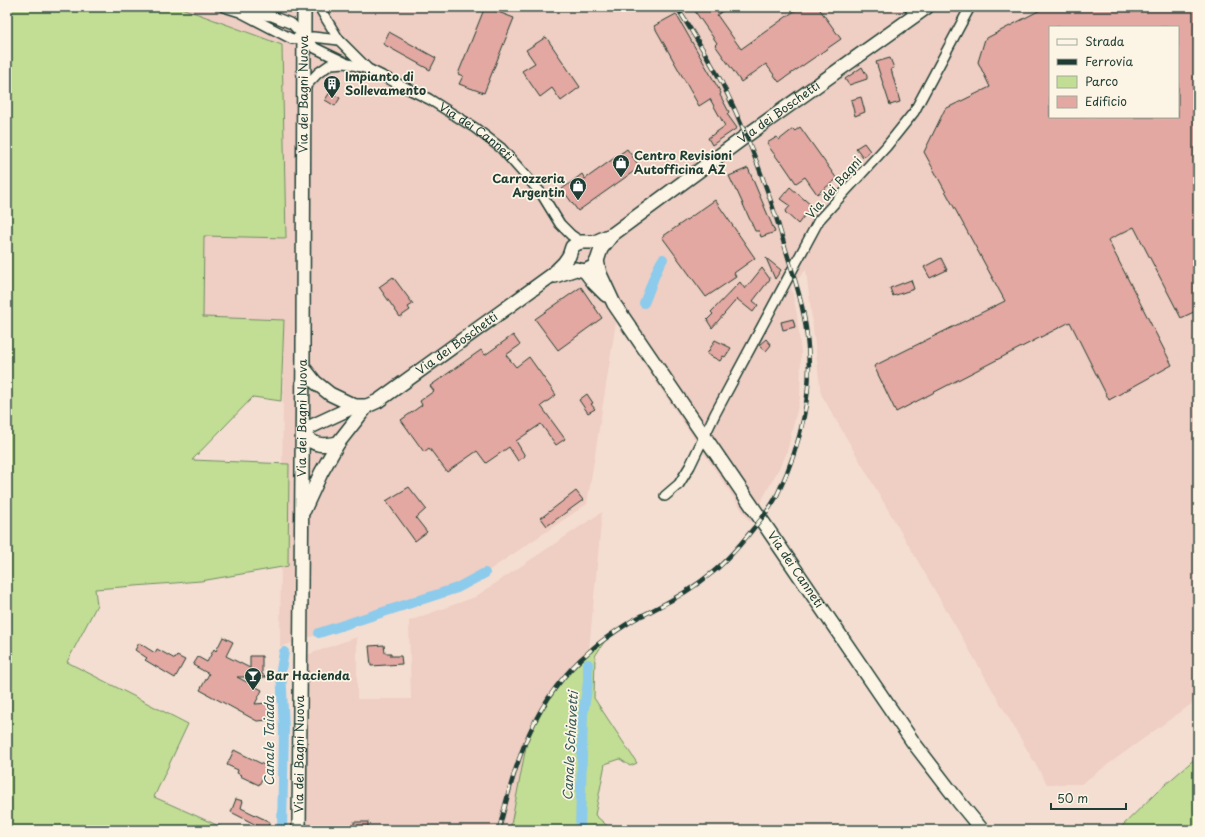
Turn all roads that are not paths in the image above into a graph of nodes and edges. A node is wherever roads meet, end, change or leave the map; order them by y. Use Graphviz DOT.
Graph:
graph roads {
  1 [pos="224,7"];
  2 [pos="258,7"];
  3 [pos="304,7"];
  4 [pos="319,7"];
  5 [pos="927,7"];
  6 [pos="970,7"];
  7 [pos="912,11"];
  8 [pos="240,12"];
  9 [pos="304,37"];
  10 [pos="339,40"];
  11 [pos="346,63"];
  12 [pos="368,69"];
  13 [pos="304,89"];
  14 [pos="560,224"];
  15 [pos="613,234"];
  16 [pos="584,243"];
  17 [pos="570,254"];
  18 [pos="598,258"];
  19 [pos="581,270"];
  20 [pos="546,280"];
  21 [pos="614,304"];
  22 [pos="303,367"];
  23 [pos="361,406"];
  24 [pos="303,435"];
  25 [pos="705,436"];
  26 [pos="338,443"];
  27 [pos="665,496"];
  28 [pos="302,513"];
  29 [pos="299,830"];
  30 [pos="982,830"];
  1 -- 8 [label="street"];
  2 -- 8 [label="street"];
  3 -- 9 [label="street, Via dei Bagni Nuova"];
  4 -- 10 [label="street, Via dei Canneti"];
  5 -- 7 [label="street, Via dei Boschetti"];
  6 -- 25 [label="street, Via dei Bagni"];
  7 -- 15 [label="street, Via dei Boschetti"];
  8 -- 9 [label="street"];
  8 -- 9 [label="street, Via dei Canneti"];
  9 -- 10 [label="street"];
  9 -- 11 [label="street, Via dei Canneti"];
  9 -- 13 [label="street, Via dei Bagni Nuova"];
  10 -- 12 [label="street, Via dei Canneti"];
  11 -- 12 [label="street, Via dei Canneti"];
  11 -- 13 [label="street, Via dei Canneti"];
  12 -- 14 [label="street, Via dei Canneti"];
  13 -- 22 [label="street, Via dei Bagni Nuova"];
  14 -- 16 [label="street, Via dei Canneti"];
  14 -- 17 [label="street, Via dei Canneti"];
  15 -- 16 [label="street, Via dei Boschetti"];
  15 -- 18 [label="street, Via dei Boschetti"];
  16 -- 17 [label="street, Via dei Boschetti"];
  16 -- 18 [label="street"];
  17 -- 19 [label="street"];
  17 -- 20 [label="street, Via dei Boschetti"];
  18 -- 19 [label="street, Via dei Boschetti"];
  18 -- 21 [label="street, Via dei Canneti"];
  19 -- 20 [label="street, Via dei Boschetti"];
  19 -- 21 [label="street, Via dei Canneti"];
  20 -- 23 [label="street, Via dei Boschetti"];
  21 -- 25 [label="street, Via dei Canneti"];
  22 -- 23 [label="street"];
  22 -- 24 [label="street, Via dei Bagni Nuova"];
  23 -- 24 [label="street, Via dei Boschetti"];
  23 -- 26 [label="street, Via dei Boschetti"];
  24 -- 26 [label="street"];
  24 -- 28 [label="street, Via dei Bagni Nuova"];
  25 -- 27 [label="street, Via dei Bagni"];
  25 -- 30 [label="street, Via dei Canneti"];
  26 -- 28 [label="street, Via dei Boschetti"];
  28 -- 29 [label="street, Via dei Bagni Nuova"];
}
